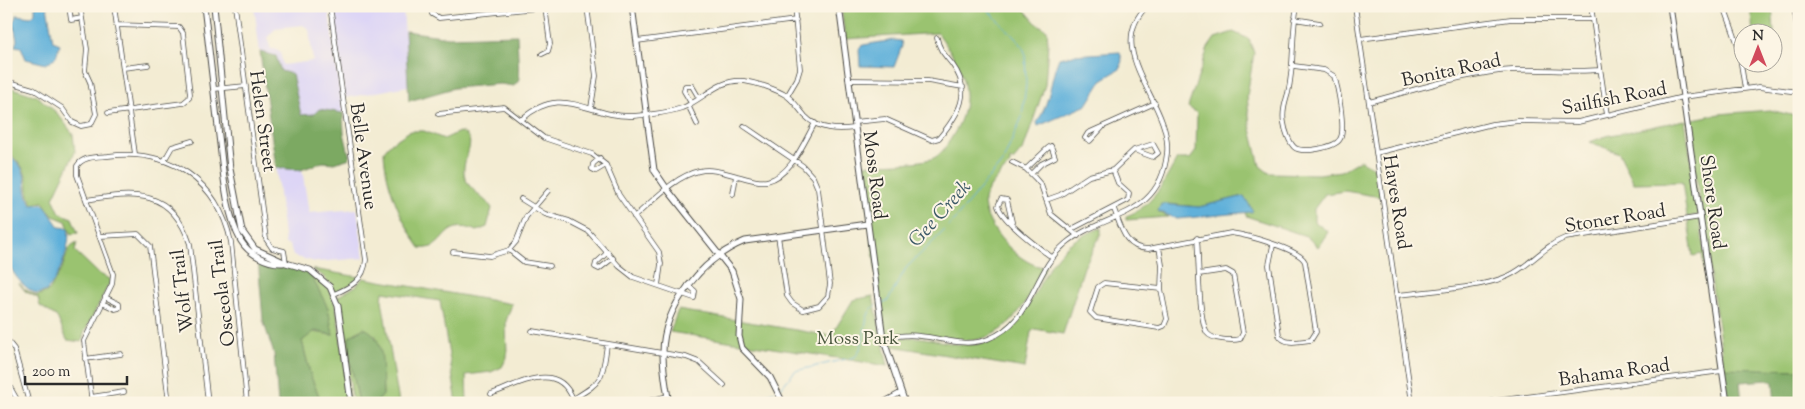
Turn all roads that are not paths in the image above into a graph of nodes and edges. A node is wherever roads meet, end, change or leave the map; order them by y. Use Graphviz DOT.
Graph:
graph roads {
  1 [pos="69,6"];
  2 [pos="80,6"];
  3 [pos="114,6"];
  4 [pos="204,6"];
  5 [pos="214,6"];
  6 [pos="235,6"];
  7 [pos="330,6"];
  8 [pos="430,6"];
  9 [pos="557,6"];
  10 [pos="586,6"];
  11 [pos="632,6"];
  12 [pos="794,6"];
  13 [pos="839,6"];
  14 [pos="1147,6"];
  15 [pos="1297,6"];
  16 [pos="1355,6"];
  17 [pos="1591,6"];
  18 [pos="1670,6"];
  19 [pos="1724,6"];
  20 [pos="1794,6"];
  21 [pos="545,7"];
  22 [pos="82,18"];
  23 [pos="1294,18"];
  24 [pos="1592,19"];
  25 [pos="796,20"];
  26 [pos="1320,23"];
  27 [pos="116,26"];
  28 [pos="937,38"];
  29 [pos="1360,39"];
  30 [pos="1799,39"];
  31 [pos="637,41"];
  32 [pos="542,54"];
  33 [pos="148,65"];
  34 [pos="1294,66"];
  35 [pos="122,68"];
  36 [pos="1600,70"];
  37 [pos="1799,75"];
  38 [pos="849,80"];
  39 [pos="6,81"];
  40 [pos="246,86"];
  41 [pos="963,87"];
  42 [pos="223,88"];
  43 [pos="1745,89"];
  44 [pos="214,90"];
  45 [pos="1797,92"];
  46 [pos="786,96"];
  47 [pos="1683,97"];
  48 [pos="699,98"];
  49 [pos="1369,102"];
  50 [pos="689,104"];
  51 [pos="1155,104"];
  52 [pos="591,108"];
  53 [pos="129,111"];
  54 [pos="108,113"];
  55 [pos="438,114"];
  56 [pos="646,114"];
  57 [pos="1607,115"];
  58 [pos="521,120"];
  59 [pos="854,122"];
  60 [pos="815,123"];
  61 [pos="697,124"];
  62 [pos="744,126"];
  63 [pos="855,128"];
  64 [pos="1102,128"];
  65 [pos="192,141"];
  66 [pos="1134,150"];
  67 [pos="1376,153"];
  68 [pos="135,154"];
  69 [pos="600,158"];
  70 [pos="793,159"];
  71 [pos="164,161"];
  72 [pos="1012,162"];
  73 [pos="606,165"];
  74 [pos="1026,169"];
  75 [pos="1113,170"];
  76 [pos="1031,174"];
  77 [pos="736,176"];
  78 [pos="667,190"];
  79 [pos="548,191"];
  80 [pos="733,194"];
  81 [pos="521,199"];
  82 [pos="86,200"];
  83 [pos="1046,200"];
  84 [pos="533,208"];
  85 [pos="1114,209"];
  86 [pos="634,217"];
  87 [pos="1701,217"];
  88 [pos="1118,218"];
  89 [pos="1012,222"];
  90 [pos="867,224"];
  91 [pos="1072,229"];
  92 [pos="823,230"];
  93 [pos="100,236"];
  94 [pos="778,236"];
  95 [pos="1078,236"];
  96 [pos="1196,238"];
  97 [pos="1273,245"];
  98 [pos="1158,247"];
  99 [pos="509,250"];
  100 [pos="453,252"];
  101 [pos="608,252"];
  102 [pos="721,256"];
  103 [pos="613,258"];
  104 [pos="1053,258"];
  105 [pos="286,263"];
  106 [pos="550,266"];
  107 [pos="1199,274"];
  108 [pos="658,285"];
  109 [pos="688,286"];
  110 [pos="1161,289"];
  111 [pos="683,293"];
  112 [pos="334,294"];
  113 [pos="1398,295"];
  114 [pos="106,297"];
  115 [pos="102,303"];
  116 [pos="532,331"];
  117 [pos="882,338"];
  118 [pos="6,339"];
  119 [pos="607,344"];
  120 [pos="663,353"];
  121 [pos="120,354"];
  122 [pos="85,358"];
  123 [pos="1722,371"];
  124 [pos="6,380"];
  125 [pos="724,385"];
  126 [pos="124,392"];
  127 [pos="900,392"];
  128 [pos="492,394"];
  129 [pos="668,396"];
  130 [pos="91,397"];
  131 [pos="573,399"];
  132 [pos="19,403"];
  133 [pos="29,403"];
  134 [pos="92,403"];
  135 [pos="168,403"];
  136 [pos="208,403"];
  137 [pos="248,403"];
  138 [pos="351,403"];
  139 [pos="567,403"];
  140 [pos="641,403"];
  141 [pos="669,403"];
  142 [pos="783,403"];
  143 [pos="882,403"];
  144 [pos="905,403"];
  145 [pos="1412,403"];
  146 [pos="1480,403"];
  147 [pos="1727,403"];
  1 -- 22 [label="street"];
  2 -- 22 [label="street"];
  3 -- 27 [label="street"];
  4 -- 44 [label="street"];
  5 -- 42 [label="street"];
  6 -- 40 [label="street, Helen Street"];
  7 -- 112 [label="street, Belle Avenue"];
  8 -- 21 [label="street"];
  9 -- 21 [label="street"];
  10 -- 52 [label="street"];
  11 -- 31 [label="street"];
  12 -- 25 [label="street"];
  13 -- 38 [label="street, Moss Road"];
  14 -- 51 [label="street"];
  15 -- 23 [label="street"];
  16 -- 29 [label="street, Hayes Road"];
  17 -- 24 [label="street"];
  18 -- 47 [label="street, Shore Road"];
  19 -- 43 [label="street"];
  20 -- 30 [label="street"];
  21 -- 32 [label="street"];
  22 -- 39 [label="street"];
  23 -- 26 [label="street"];
  23 -- 34 [label="street"];
  24 -- 29 [label="street"];
  24 -- 36 [label="street"];
  25 -- 31 [label="street"];
  25 -- 46 [label="street"];
  27 -- 35 [label="street"];
  27 -- 53 [label="street"];
  28 -- 41 [label="street"];
  29 -- 49 [label="street, Hayes Road"];
  31 -- 56 [label="street"];
  33 -- 35 [label="street"];
  34 -- 34 [label="street"];
  35 -- 53 [label="street"];
  36 -- 49 [label="street, Bonita Road"];
  36 -- 57 [label="street"];
  37 -- 45 [label="street"];
  38 -- 41 [label="street"];
  38 -- 59 [label="street, Moss Road"];
  40 -- 42 [label="street"];
  40 -- 105 [label="street, Helen Street"];
  41 -- 59 [label="street"];
  42 -- 44 [label="street"];
  42 -- 105 [label="street"];
  43 -- 45 [label="street, Sailfish Road"];
  43 -- 47 [label="street, Sailfish Road"];
  44 -- 105 [label="street"];
  46 -- 48 [label="street"];
  46 -- 60 [label="street"];
  47 -- 57 [label="street, Sailfish Road"];
  47 -- 87 [label="street, Shore Road"];
  48 -- 50 [label="street"];
  48 -- 50 [label="street"];
  49 -- 67 [label="street, Hayes Road"];
  50 -- 56 [label="street"];
  50 -- 61 [label="street"];
  51 -- 64 [label="street"];
  51 -- 88 [label="street"];
  52 -- 56 [label="street"];
  52 -- 58 [label="street"];
  53 -- 54 [label="street"];
  53 -- 68 [label="street"];
  55 -- 58 [label="street"];
  56 -- 78 [label="street"];
  57 -- 67 [label="street, Sailfish Road"];
  58 -- 69 [label="street"];
  59 -- 63 [label="street, Moss Road"];
  60 -- 63 [label="street"];
  60 -- 70 [label="street"];
  62 -- 70 [label="street"];
  63 -- 90 [label="street, Moss Road"];
  65 -- 71 [label="street"];
  66 -- 66 [label="street"];
  66 -- 75 [label="street"];
  67 -- 113 [label="street, Hayes Road"];
  68 -- 71 [label="street, Osceola Trail"];
  68 -- 82 [label="street, Osceola Trail"];
  69 -- 73 [label="street"];
  69 -- 73 [label="street"];
  70 -- 77 [label="street"];
  70 -- 92 [label="street"];
  71 -- 137 [label="street, Osceola Trail"];
  72 -- 74 [label="street"];
  73 -- 86 [label="street"];
  74 -- 76 [label="street"];
  74 -- 76 [label="street"];
  75 -- 83 [label="street"];
  75 -- 85 [label="street"];
  76 -- 83 [label="street"];
  77 -- 78 [label="street"];
  77 -- 80 [label="street"];
  78 -- 86 [label="street"];
  78 -- 102 [label="street"];
  79 -- 84 [label="street"];
  81 -- 84 [label="street"];
  82 -- 93 [label="street, Osceola Trail"];
  82 -- 136 [label="street, Wolf Trail"];
  83 -- 91 [label="street"];
  84 -- 99 [label="street"];
  84 -- 101 [label="street"];
  85 -- 88 [label="street"];
  85 -- 91 [label="street"];
  86 -- 108 [label="street"];
  87 -- 113 [label="street, Stoner Road"];
  87 -- 123 [label="street, Shore Road"];
  88 -- 95 [label="street"];
  88 -- 98 [label="street"];
  89 -- 89 [label="street"];
  89 -- 104 [label="street"];
  90 -- 92 [label="street"];
  90 -- 117 [label="street, Moss Road"];
  91 -- 95 [label="street"];
  92 -- 94 [label="street"];
  92 -- 94 [label="street"];
  93 -- 114 [label="street, Osceola Trail"];
  93 -- 135 [label="street"];
  94 -- 102 [label="street"];
  95 -- 104 [label="street"];
  96 -- 97 [label="street"];
  96 -- 98 [label="street"];
  96 -- 107 [label="street"];
  97 -- 97 [label="street"];
  98 -- 110 [label="street"];
  99 -- 100 [label="street"];
  99 -- 106 [label="street"];
  101 -- 103 [label="street"];
  101 -- 103 [label="street"];
  102 -- 109 [label="street"];
  102 -- 142 [label="street"];
  103 -- 108 [label="street"];
  104 -- 117 [label="street"];
  105 -- 112 [label="street"];
  107 -- 107 [label="street"];
  108 -- 111 [label="street"];
  109 -- 111 [label="street"];
  109 -- 111 [label="street"];
  110 -- 110 [label="street"];
  111 -- 120 [label="street"];
  112 -- 138 [label="street"];
  113 -- 145 [label="street, Hayes Road"];
  114 -- 115 [label="street, Osceola Trail"];
  114 -- 115 [label="street"];
  115 -- 122 [label="street, Osceola Trail"];
  116 -- 119 [label="street"];
  117 -- 127 [label="street, Moss Road"];
  118 -- 133 [label="street"];
  119 -- 120 [label="street"];
  119 -- 131 [label="street"];
  120 -- 125 [label="street"];
  120 -- 129 [label="street"];
  121 -- 122 [label="street"];
  122 -- 130 [label="street, Osceola Trail"];
  123 -- 146 [label="street, Bahama Road"];
  123 -- 147 [label="street, Shore Road"];
  124 -- 132 [label="street"];
  126 -- 130 [label="street"];
  127 -- 143 [label="street"];
  127 -- 144 [label="street, Moss Road"];
  128 -- 131 [label="street"];
  129 -- 140 [label="street"];
  129 -- 141 [label="street"];
  130 -- 134 [label="street, Osceola Trail"];
  131 -- 139 [label="street"];
}
